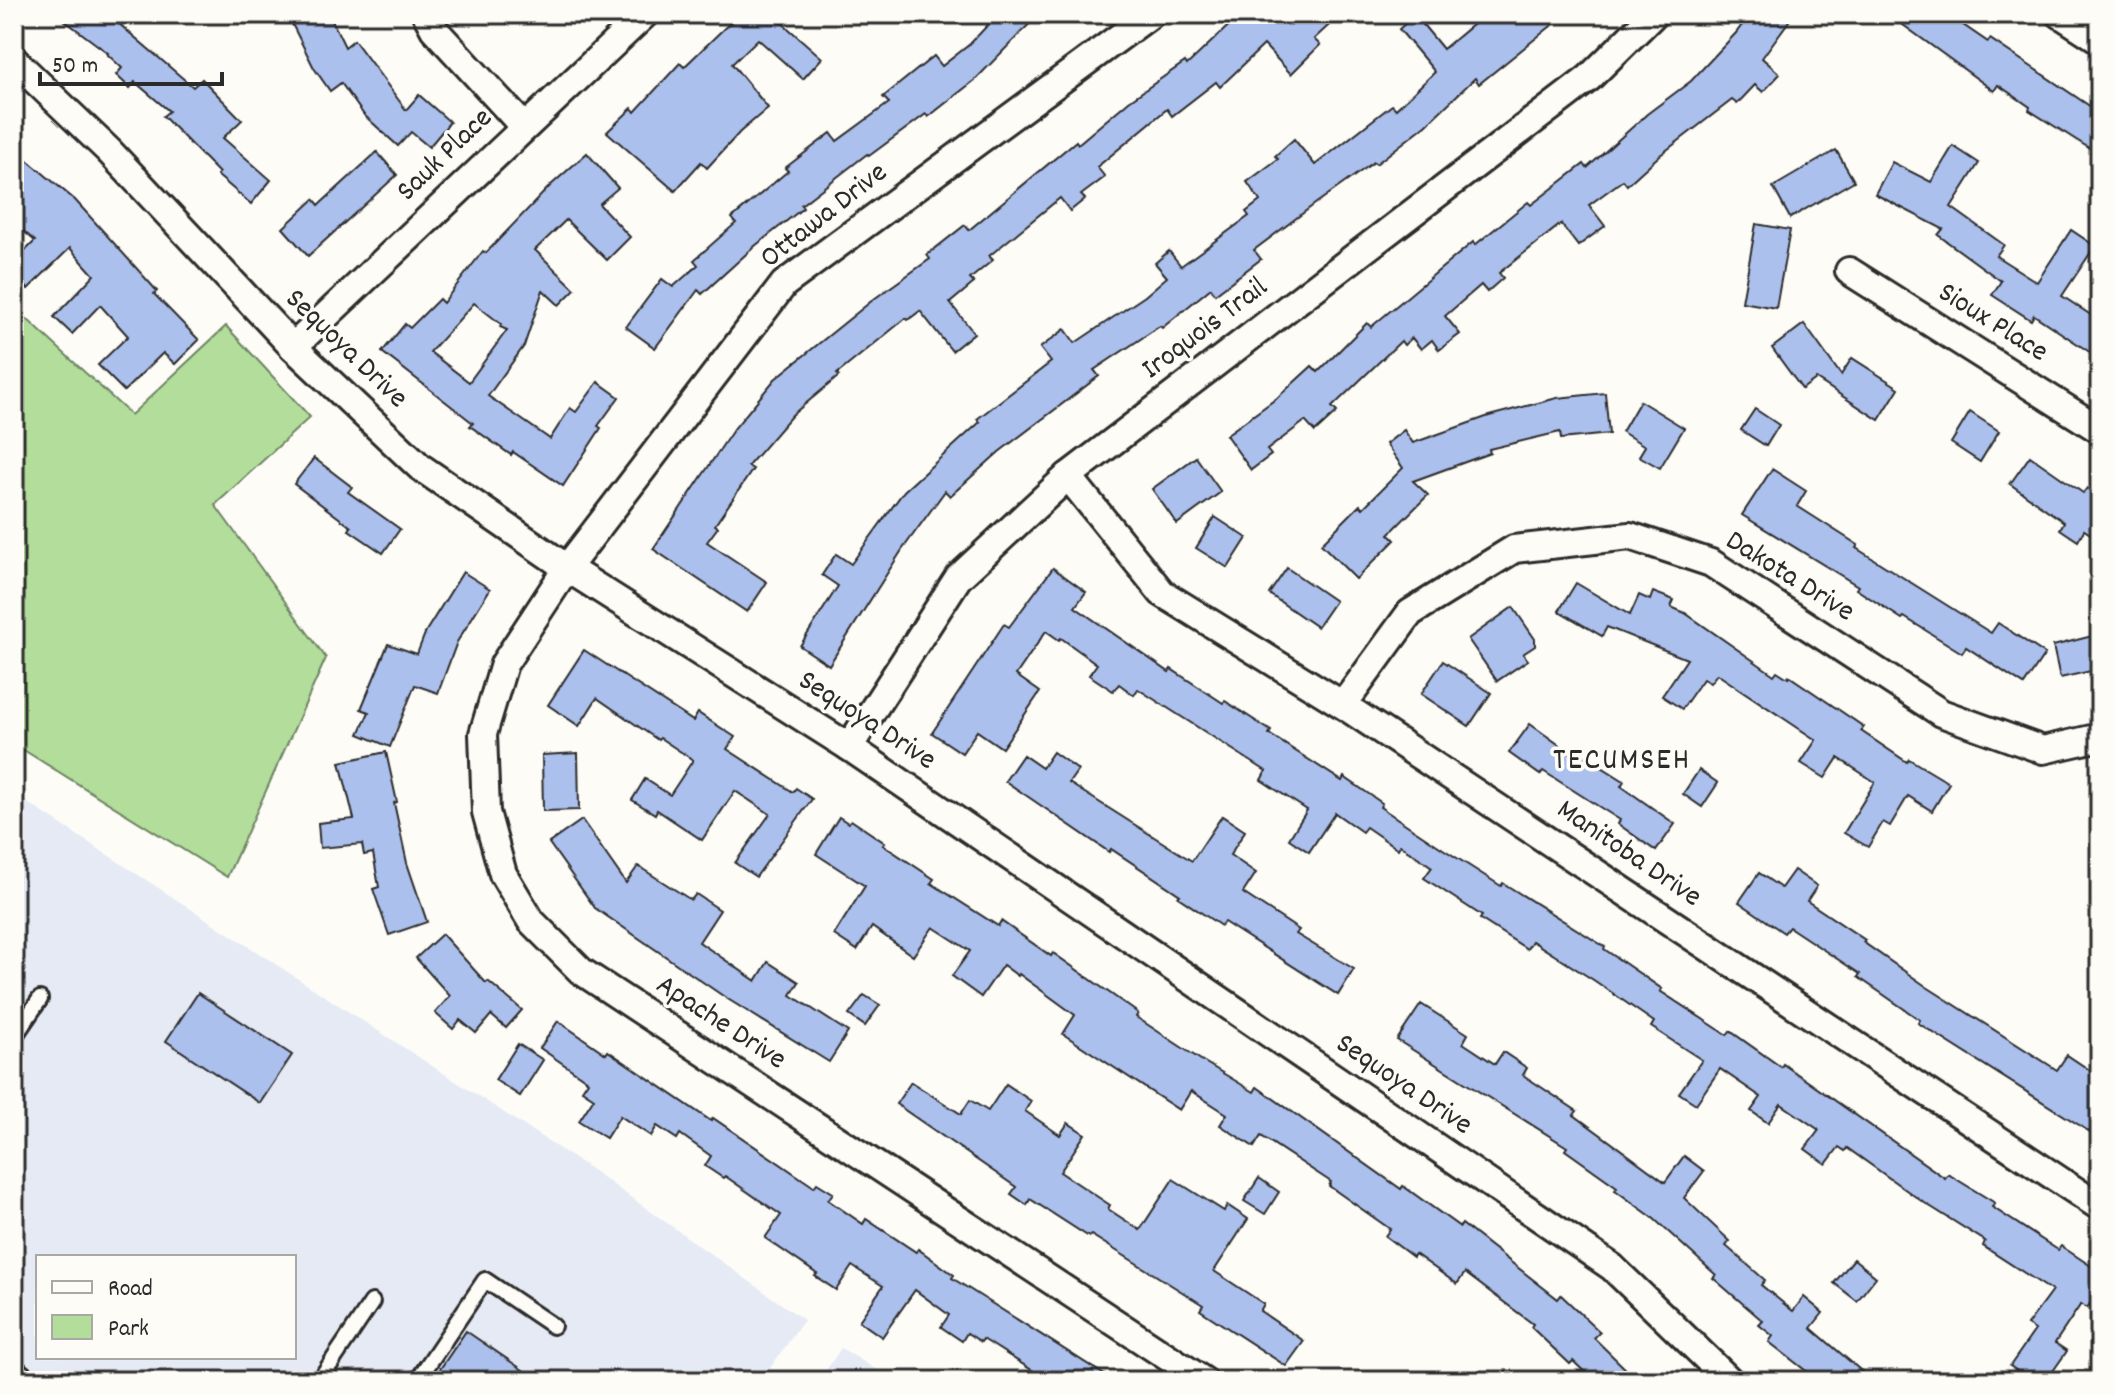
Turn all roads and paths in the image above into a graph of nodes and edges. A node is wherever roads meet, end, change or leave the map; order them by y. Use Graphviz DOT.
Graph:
graph roads {
  1 [pos="426,14"];
  2 [pos="645,14"];
  3 [pos="1151,14"];
  4 [pos="1654,14"];
  5 [pos="2060,14"];
  6 [pos="2100,40"];
  7 [pos="14,60"];
  8 [pos="524,127"];
  9 [pos="1849,271"];
  10 [pos="293,347"];
  11 [pos="2100,430"];
  12 [pos="1068,476"];
  13 [pos="567,568"];
  14 [pos="1343,705"];
  15 [pos="2100,737"];
  16 [pos="849,747"];
  17 [pos="40,999"];
  18 [pos="14,1037"];
  19 [pos="2100,1207"];
  20 [pos="372,1302"];
  21 [pos="553,1326"];
  22 [pos="14,1366"];
  23 [pos="32,1381"];
  24 [pos="319,1381"];
  25 [pos="417,1381"];
  26 [pos="1204,1381"];
  27 [pos="1730,1381"];
  1 -- 8 [label="street"];
  2 -- 8 [label="street, Sauk Place"];
  3 -- 13 [label="street, Ottawa Drive"];
  4 -- 12 [label="street, Iroquois Trail"];
  5 -- 6 [label="street"];
  7 -- 10 [label="street, Sequoya Drive"];
  8 -- 10 [label="street, Sauk Place"];
  9 -- 11 [label="street, Sioux Place"];
  10 -- 13 [label="street, Sequoya Drive"];
  12 -- 14 [label="street, Manitoba Drive"];
  12 -- 16 [label="street, Iroquois Trail"];
  13 -- 16 [label="street, Sequoya Drive"];
  13 -- 26 [label="street, Apache Drive"];
  14 -- 15 [label="street, Dakota Drive"];
  14 -- 19 [label="street, Manitoba Drive"];
  16 -- 27 [label="street, Sequoya Drive"];
  17 -- 18 [label="lane"];
  20 -- 24 [label="lane"];
  21 -- 25 [label="lane"];
  22 -- 23 [label="lane"];
}
